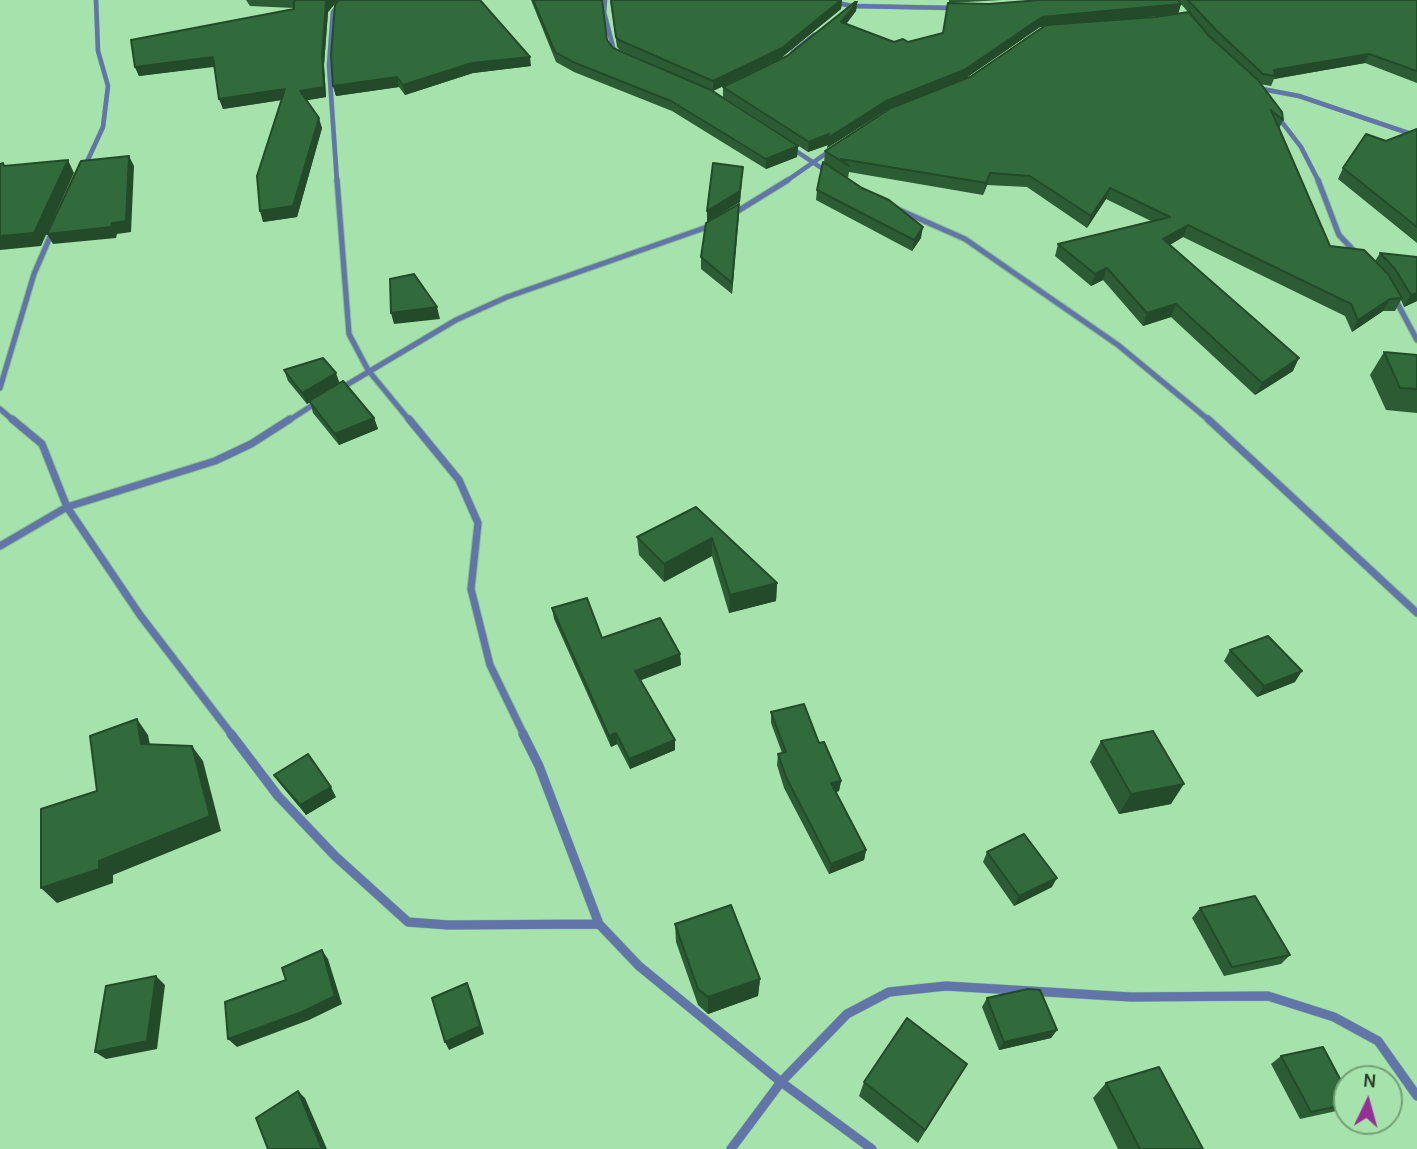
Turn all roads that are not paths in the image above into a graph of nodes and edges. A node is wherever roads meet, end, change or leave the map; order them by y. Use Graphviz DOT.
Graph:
graph roads {
  1 [pos="96,0"];
  2 [pos="344,0"];
  3 [pos="605,0"];
  4 [pos="823,0"];
  5 [pos="852,6"];
  6 [pos="960,8"];
  7 [pos="842,14"];
  8 [pos="822,29"];
  9 [pos="617,54"];
  10 [pos="789,56"];
  11 [pos="1247,79"];
  12 [pos="1257,88"];
  13 [pos="1263,96"];
  14 [pos="1275,113"];
  15 [pos="1417,136"];
  16 [pos="782,141"];
  17 [pos="833,149"];
  18 [pos="811,162"];
  19 [pos="832,175"];
  20 [pos="80,176"];
  21 [pos="886,204"];
  22 [pos="729,216"];
  23 [pos="719,222"];
  24 [pos="56,223"];
  25 [pos="1366,264"];
  26 [pos="1390,292"];
  27 [pos="1417,340"];
  28 [pos="368,370"];
  29 [pos="0,388"];
  30 [pos="0,409"];
  31 [pos="67,506"];
  32 [pos="0,546"];
  33 [pos="1417,613"];
  34 [pos="599,924"];
  35 [pos="782,1082"];
  36 [pos="1417,1096"];
  37 [pos="731,1149"];
  38 [pos="872,1149"];
  1 -- 20 [label="street"];
  2 -- 28 [label="street"];
  3 -- 9 [label="street"];
  4 -- 5 [label="street"];
  5 -- 6 [label="street"];
  5 -- 7 [label="street"];
  8 -- 10 [label="street"];
  11 -- 12 [label="street"];
  12 -- 13 [label="street"];
  12 -- 15 [label="street"];
  14 -- 25 [label="street"];
  16 -- 18 [label="street"];
  17 -- 18 [label="street"];
  18 -- 19 [label="street"];
  18 -- 22 [label="street"];
  21 -- 33 [label="street"];
  23 -- 28 [label="street"];
  24 -- 29 [label="street"];
  26 -- 27 [label="street"];
  28 -- 31 [label="street"];
  28 -- 34 [label="street"];
  30 -- 31 [label="street"];
  31 -- 32 [label="street"];
  31 -- 34 [label="street"];
  34 -- 35 [label="street"];
  35 -- 36 [label="street"];
  35 -- 37 [label="street"];
  35 -- 38 [label="street"];
}
